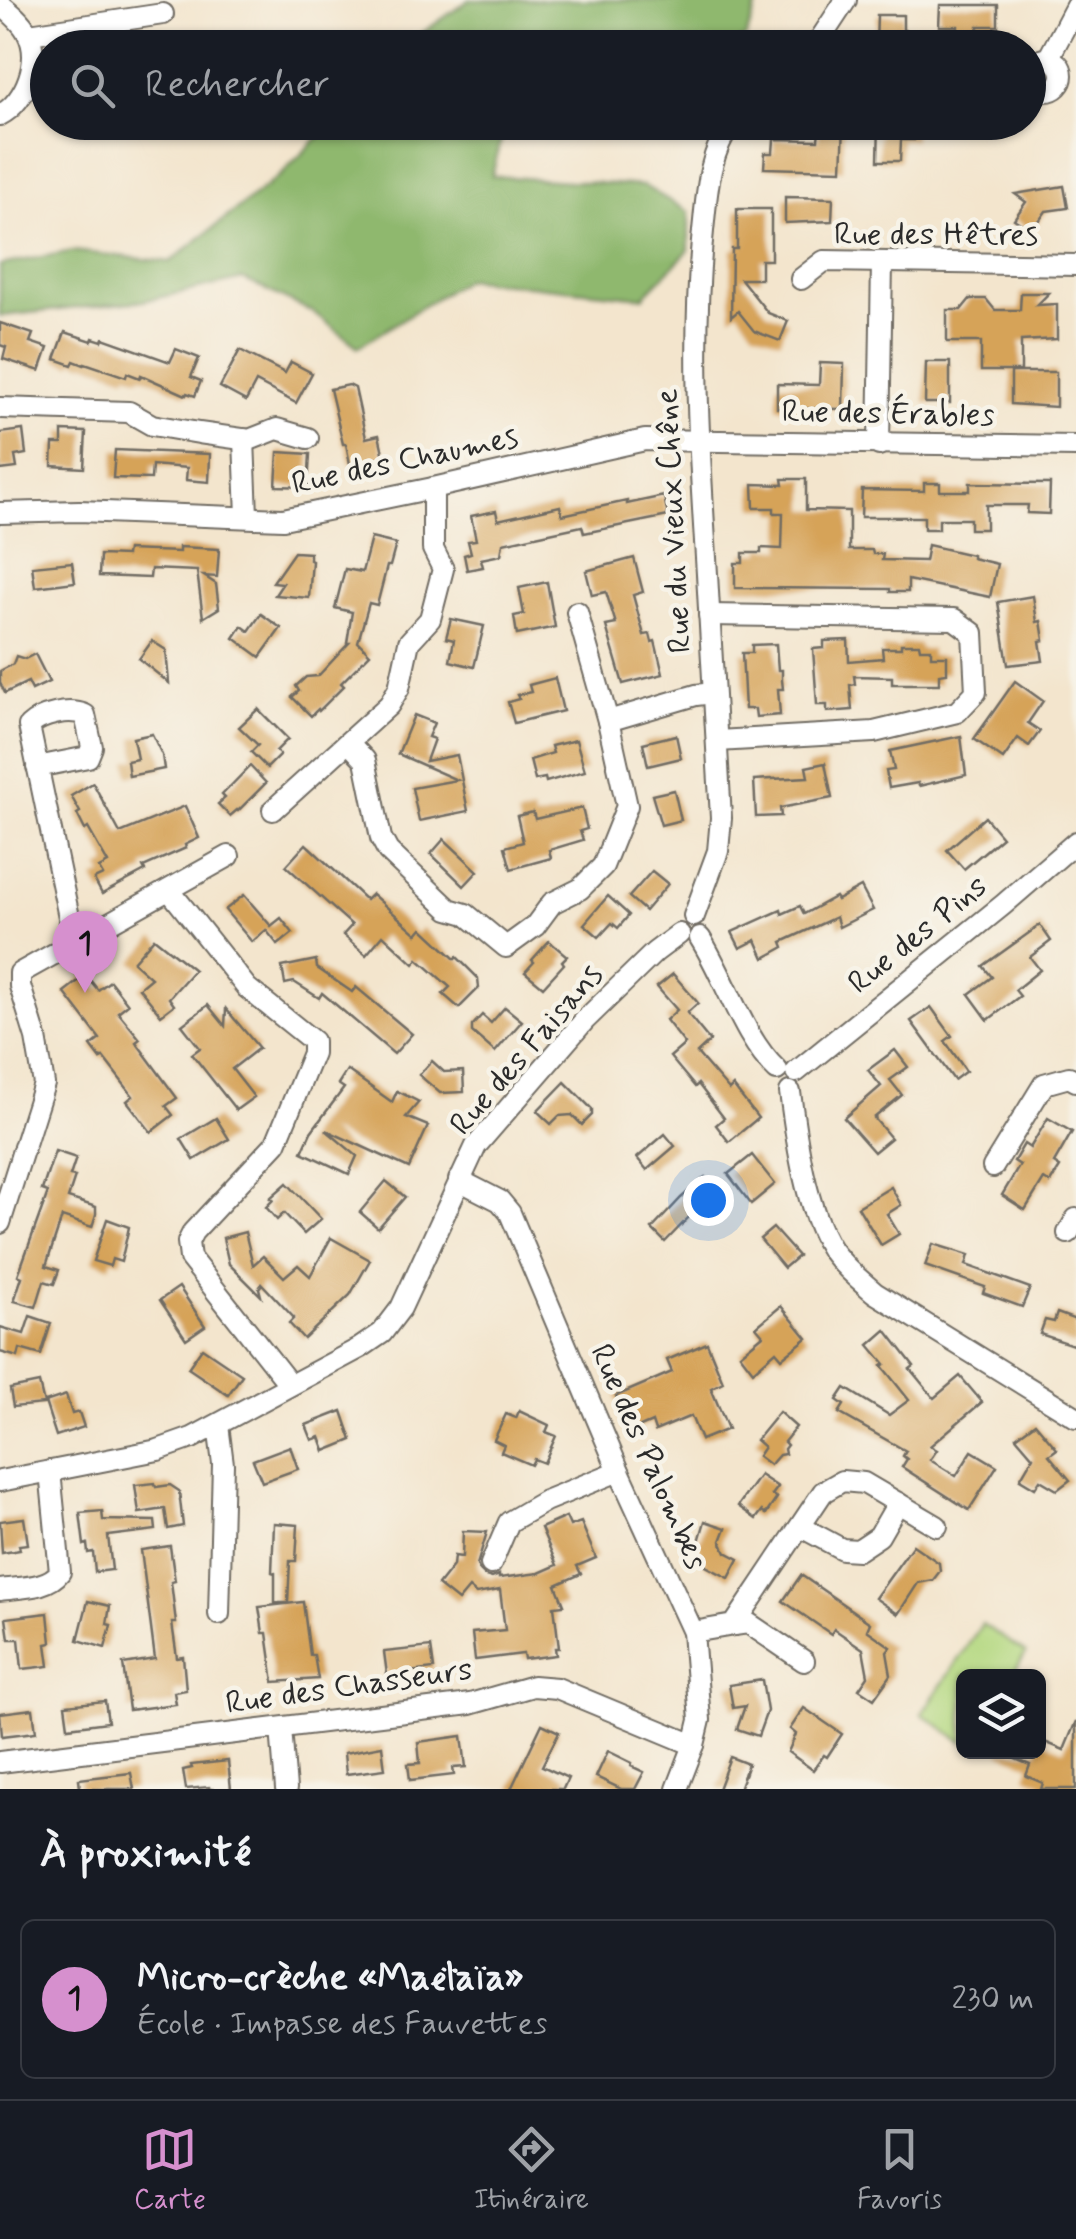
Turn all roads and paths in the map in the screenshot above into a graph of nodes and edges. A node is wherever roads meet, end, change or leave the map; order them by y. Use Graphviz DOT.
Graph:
graph roads {
  1 [pos="846,0"];
  2 [pos="0,4"];
  3 [pos="1076,6"];
  4 [pos="163,14"];
  5 [pos="55,30"];
  6 [pos="827,30"];
  7 [pos="28,34"];
  8 [pos="30,42"];
  9 [pos="1048,59"];
  10 [pos="30,70"];
  11 [pos="1069,75"];
  12 [pos="1046,91"];
  13 [pos="0,115"];
  14 [pos="721,140"];
  15 [pos="882,262"];
  16 [pos="1076,265"];
  17 [pos="801,279"];
  18 [pos="0,408"];
  19 [pos="308,438"];
  20 [pos="244,439"];
  21 [pos="699,441"];
  22 [pos="878,445"];
  23 [pos="1076,446"];
  24 [pos="433,488"];
  25 [pos="0,514"];
  26 [pos="247,516"];
  27 [pos="577,612"];
  28 [pos="709,615"];
  29 [pos="713,693"];
  30 [pos="608,721"];
  31 [pos="716,741"];
  32 [pos="349,743"];
  33 [pos="37,766"];
  34 [pos="273,810"];
  35 [pos="1076,842"];
  36 [pos="230,856"];
  37 [pos="170,891"];
  38 [pos="694,916"];
  39 [pos="689,936"];
  40 [pos="74,941"];
  41 [pos="788,1078"];
  42 [pos="1076,1081"];
  43 [pos="993,1166"];
  44 [pos="460,1180"];
  45 [pos="0,1224"];
  46 [pos="290,1385"];
  47 [pos="1076,1417"];
  48 [pos="218,1425"];
  49 [pos="50,1471"];
  50 [pos="619,1471"];
  51 [pos="0,1480"];
  52 [pos="898,1503"];
  53 [pos="937,1526"];
  54 [pos="801,1527"];
  55 [pos="491,1564"];
  56 [pos="0,1590"];
  57 [pos="219,1614"];
  58 [pos="734,1625"];
  59 [pos="693,1632"];
  60 [pos="804,1661"];
  61 [pos="281,1728"];
  62 [pos="694,1746"];
  63 [pos="0,1762"];
  64 [pos="286,1789"];
  65 [pos="677,1789"];
  1 -- 6 [label="street"];
  2 -- 7 [label="street"];
  3 -- 9 [label="street"];
  4 -- 5 [label="street"];
  7 -- 8 [label="street"];
  9 -- 11 [label="street"];
  10 -- 13 [label="street"];
  11 -- 12 [label="street"];
  14 -- 21 [label="street, Rue du Vieux Chêne"];
  15 -- 16 [label="street, Rue des Hêtres"];
  15 -- 17 [label="street, Rue des Hêtres"];
  15 -- 22 [label="street"];
  18 -- 20 [label="street"];
  19 -- 20 [label="street"];
  20 -- 26 [label="street"];
  21 -- 22 [label="street, Rue des Érables"];
  21 -- 24 [label="street, Rue des Chaumes"];
  21 -- 28 [label="street, Rue du Vieux Chêne"];
  22 -- 23 [label="street, Rue des Érables"];
  24 -- 26 [label="street, Rue des Chaumes"];
  24 -- 32 [label="street"];
  25 -- 26 [label="street, Rue des Chaumes"];
  27 -- 30 [label="street"];
  28 -- 29 [label="street, Rue du Vieux Chêne"];
  28 -- 31 [label="street"];
  29 -- 30 [label="street"];
  29 -- 31 [label="street, Rue du Vieux Chêne"];
  30 -- 32 [label="street"];
  31 -- 38 [label="street, Rue du Vieux Chêne"];
  32 -- 34 [label="street"];
  33 -- 40 [label="street"];
  35 -- 41 [label="street, Rue des Pins"];
  36 -- 37 [label="street"];
  37 -- 40 [label="street"];
  37 -- 46 [label="street"];
  38 -- 39 [label="street, Rue des Faisans"];
  39 -- 41 [label="street"];
  39 -- 44 [label="street, Rue des Faisans"];
  40 -- 45 [label="street"];
  41 -- 47 [label="street"];
  42 -- 43 [label="street"];
  44 -- 46 [label="street, Rue des Faisans"];
  44 -- 50 [label="street, Rue des Palombes"];
  46 -- 48 [label="street, Rue des Faisans"];
  48 -- 49 [label="street, Rue des Faisans"];
  48 -- 57 [label="street"];
  49 -- 51 [label="street, Rue des Faisans"];
  49 -- 56 [label="street"];
  50 -- 55 [label="street"];
  50 -- 59 [label="street, Rue des Palombes"];
  52 -- 53 [label="street"];
  52 -- 54 [label="street"];
  52 -- 54 [label="street"];
  54 -- 58 [label="street"];
  58 -- 59 [label="street"];
  58 -- 60 [label="street"];
  59 -- 62 [label="street, Rue des Palombes"];
  61 -- 62 [label="street, Rue des Chasseurs"];
  61 -- 63 [label="street, Rue des Chasseurs"];
  61 -- 64 [label="street"];
  62 -- 65 [label="street, Rue des Palombes"];
}
